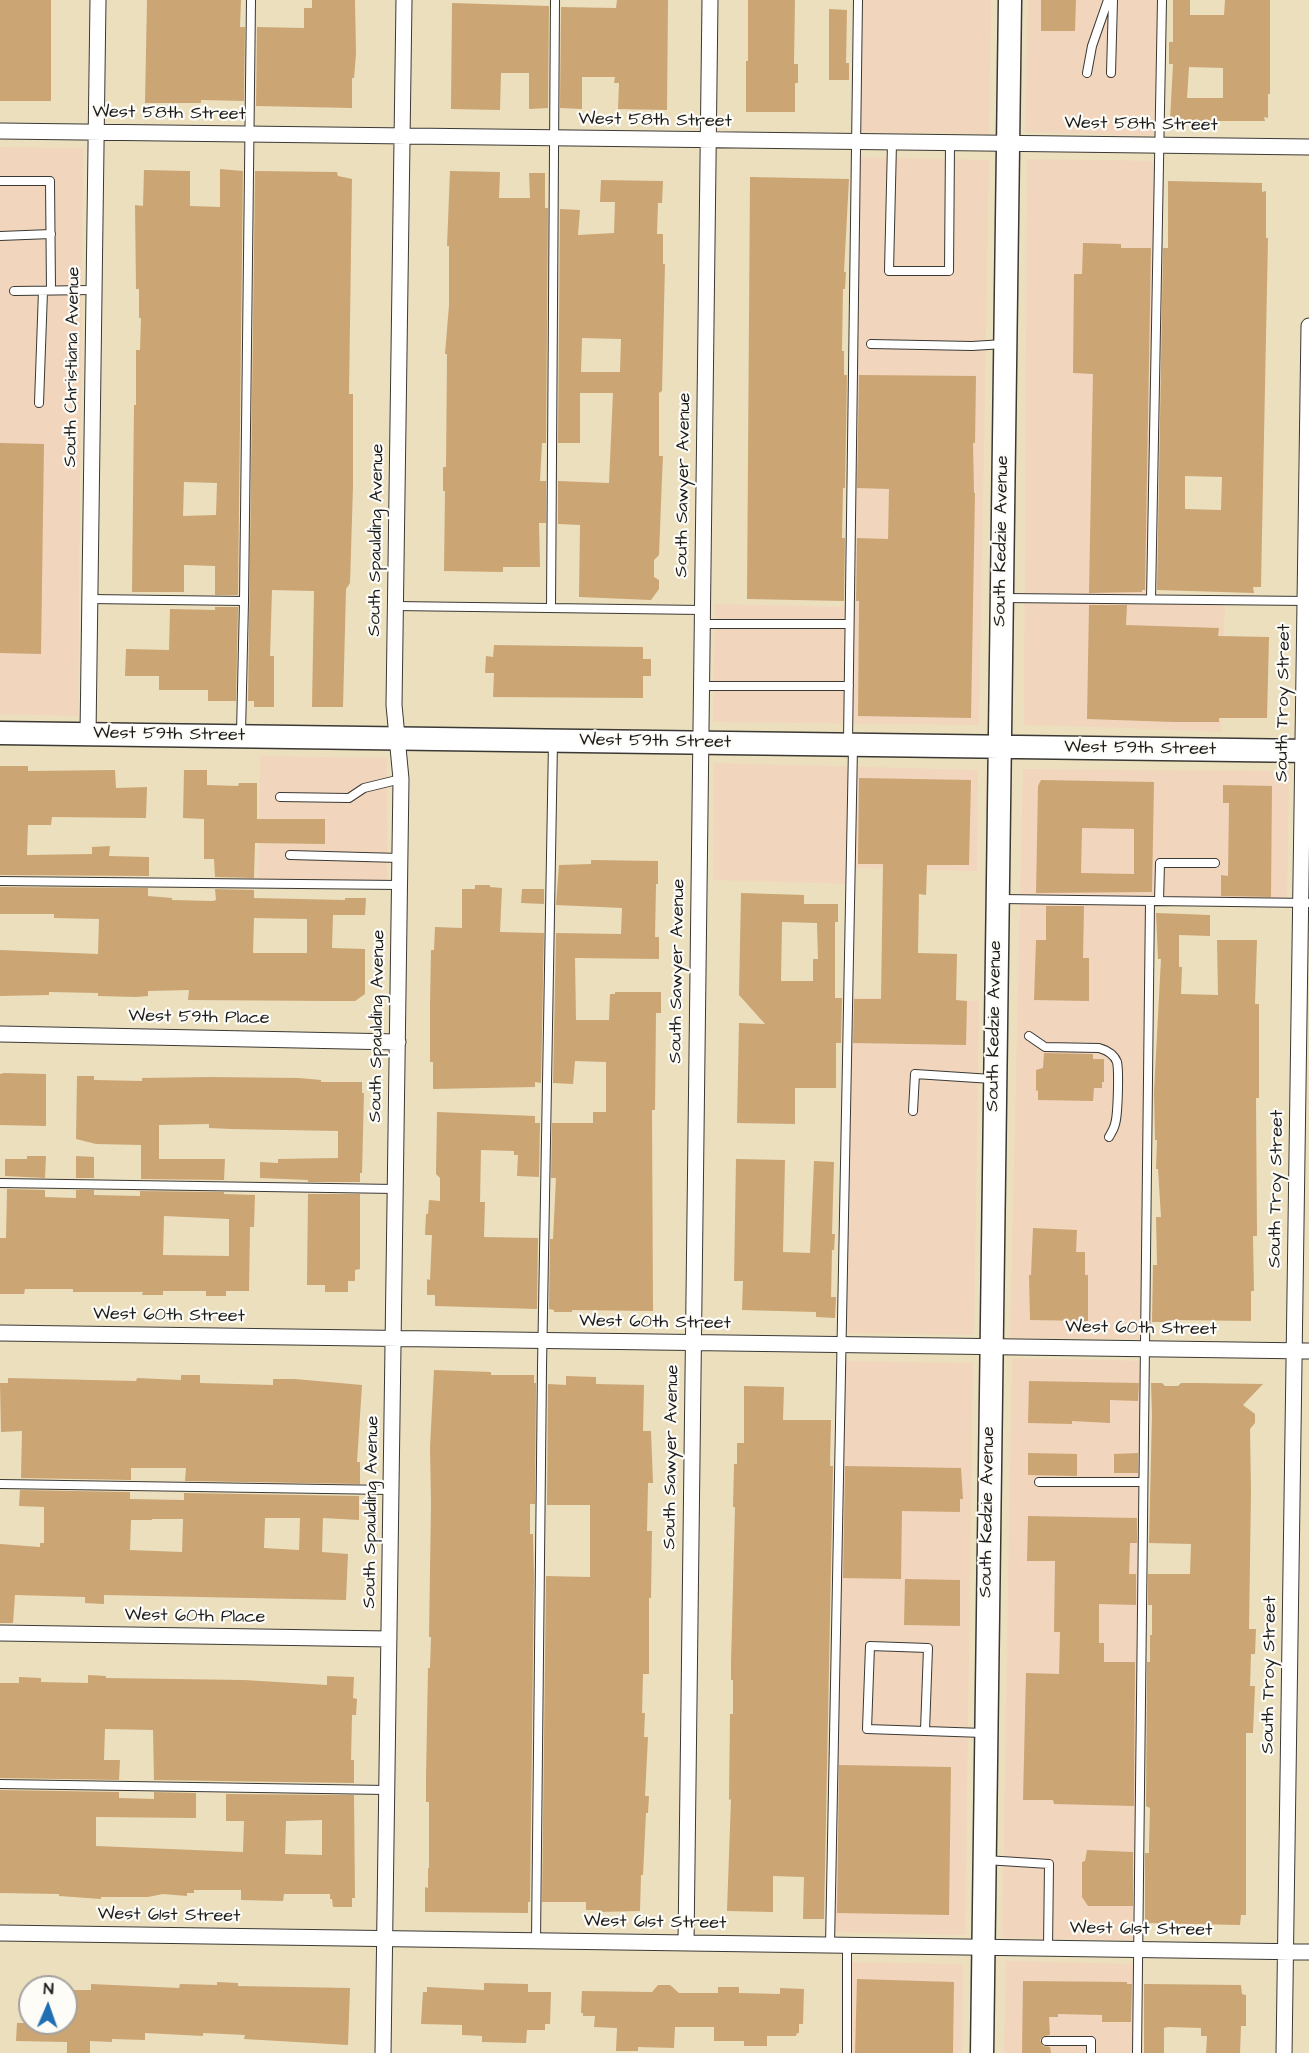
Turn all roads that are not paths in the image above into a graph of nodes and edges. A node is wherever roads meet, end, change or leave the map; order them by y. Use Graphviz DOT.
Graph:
graph roads {
  1 [pos="98,0"];
  2 [pos="251,0"];
  3 [pos="404,0"];
  4 [pos="555,0"];
  5 [pos="710,0"];
  6 [pos="858,0"];
  7 [pos="1010,0"];
  8 [pos="1108,0"];
  9 [pos="1113,0"];
  10 [pos="1162,0"];
  11 [pos="1087,73"];
  12 [pos="1111,73"];
  13 [pos="0,131"];
  14 [pos="96,133"];
  15 [pos="249,135"];
  16 [pos="402,137"];
  17 [pos="553,139"];
  18 [pos="708,141"];
  19 [pos="856,143"];
  20 [pos="892,143"];
  21 [pos="950,143"];
  22 [pos="1008,143"];
  23 [pos="1160,145"];
  24 [pos="1309,147"];
  25 [pos="0,181"];
  26 [pos="51,234"];
  27 [pos="0,236"];
  28 [pos="94,290"];
  29 [pos="14,291"];
  30 [pos="47,291"];
  31 [pos="1309,326"];
  32 [pos="871,344"];
  33 [pos="1005,344"];
  34 [pos="39,403"];
  35 [pos="1001,598"];
  36 [pos="90,599"];
  37 [pos="1151,599"];
  38 [pos="244,601"];
  39 [pos="1307,601"];
  40 [pos="395,606"];
  41 [pos="550,608"];
  42 [pos="702,617"];
  43 [pos="849,624"];
  44 [pos="701,686"];
  45 [pos="849,686"];
  46 [pos="0,733"];
  47 [pos="88,734"];
  48 [pos="240,736"];
  49 [pos="397,738"];
  50 [pos="553,741"];
  51 [pos="700,743"];
  52 [pos="850,745"];
  53 [pos="998,747"];
  54 [pos="1306,751"];
  55 [pos="401,780"];
  56 [pos="280,797"];
  57 [pos="290,855"];
  58 [pos="400,858"];
  59 [pos="1215,863"];
  60 [pos="0,881"];
  61 [pos="400,885"];
  62 [pos="996,899"];
  63 [pos="1155,901"];
  64 [pos="1305,903"];
  65 [pos="0,1035"];
  66 [pos="1029,1036"];
  67 [pos="398,1042"];
  68 [pos="994,1079"];
  69 [pos="913,1111"];
  70 [pos="1109,1137"];
  71 [pos="0,1183"];
  72 [pos="396,1189"];
  73 [pos="0,1333"];
  74 [pos="394,1339"];
  75 [pos="543,1341"];
  76 [pos="693,1343"];
  77 [pos="841,1345"];
  78 [pos="991,1347"];
  79 [pos="1145,1349"];
  80 [pos="1302,1351"];
  81 [pos="1039,1482"];
  82 [pos="1143,1482"];
  83 [pos="0,1484"];
  84 [pos="391,1490"];
  85 [pos="0,1634"];
  86 [pos="389,1639"];
  87 [pos="925,1731"];
  88 [pos="986,1733"];
  89 [pos="0,1784"];
  90 [pos="387,1790"];
  91 [pos="984,1860"];
  92 [pos="0,1933"];
  93 [pos="385,1939"];
  94 [pos="536,1941"];
  95 [pos="686,1943"];
  96 [pos="830,1945"];
  97 [pos="847,1945"];
  98 [pos="983,1947"];
  99 [pos="1048,1948"];
  100 [pos="1138,1949"];
  101 [pos="1286,1952"];
  102 [pos="1309,1952"];
  103 [pos="1046,2041"];
  104 [pos="383,2053"];
  105 [pos="847,2053"];
  106 [pos="982,2053"];
  107 [pos="1091,2053"];
  108 [pos="1137,2053"];
  109 [pos="1284,2053"];
  1 -- 14 [label="street, South Christiana Avenue"];
  2 -- 15 [label="lane"];
  3 -- 16 [label="street, South Spaulding Avenue"];
  4 -- 17 [label="lane"];
  5 -- 18 [label="street, South Sawyer Avenue"];
  6 -- 19 [label="lane"];
  7 -- 22 [label="main road, South Kedzie Avenue"];
  8 -- 11 [label="lane"];
  9 -- 12 [label="lane"];
  10 -- 23 [label="lane"];
  13 -- 14 [label="street, West 58th Street"];
  14 -- 15 [label="street, West 58th Street"];
  14 -- 28 [label="street, South Christiana Avenue"];
  15 -- 16 [label="street, West 58th Street"];
  15 -- 38 [label="lane"];
  16 -- 17 [label="street, West 58th Street"];
  16 -- 40 [label="street, South Spaulding Avenue"];
  17 -- 18 [label="street, West 58th Street"];
  17 -- 41 [label="lane"];
  18 -- 19 [label="street, West 58th Street"];
  18 -- 42 [label="street, South Sawyer Avenue"];
  19 -- 20 [label="street, West 58th Street"];
  19 -- 43 [label="lane"];
  20 -- 21 [label="street, West 58th Street"];
  20 -- 21 [label="lane"];
  21 -- 22 [label="street, West 58th Street"];
  22 -- 23 [label="street, West 58th Street"];
  22 -- 33 [label="main road, South Kedzie Avenue"];
  23 -- 24 [label="street, West 58th Street"];
  23 -- 37 [label="lane"];
  25 -- 26 [label="lane"];
  26 -- 27 [label="lane"];
  26 -- 30 [label="lane"];
  28 -- 30 [label="lane"];
  28 -- 36 [label="street, South Christiana Avenue"];
  29 -- 30 [label="lane"];
  30 -- 34 [label="lane"];
  31 -- 39 [label="street, South Troy Street"];
  32 -- 33 [label="lane"];
  33 -- 35 [label="main road, South Kedzie Avenue"];
  35 -- 37 [label="lane"];
  35 -- 53 [label="main road, South Kedzie Avenue"];
  36 -- 38 [label="lane"];
  36 -- 47 [label="street, South Christiana Avenue"];
  37 -- 39 [label="lane"];
  38 -- 48 [label="lane"];
  39 -- 54 [label="street, South Troy Street"];
  40 -- 41 [label="lane"];
  40 -- 49 [label="street, South Spaulding Avenue"];
  41 -- 42 [label="lane"];
  42 -- 43 [label="lane"];
  42 -- 44 [label="street, South Sawyer Avenue"];
  43 -- 45 [label="lane"];
  44 -- 45 [label="lane"];
  44 -- 51 [label="street, South Sawyer Avenue"];
  45 -- 52 [label="lane"];
  46 -- 47 [label="main road, West 59th Street"];
  47 -- 48 [label="main road, West 59th Street"];
  48 -- 49 [label="main road, West 59th Street"];
  49 -- 50 [label="main road, West 59th Street"];
  49 -- 55 [label="street, South Spaulding Avenue"];
  50 -- 51 [label="main road, West 59th Street"];
  50 -- 75 [label="lane"];
  51 -- 52 [label="main road, West 59th Street"];
  51 -- 76 [label="street, South Sawyer Avenue"];
  52 -- 53 [label="main road, West 59th Street"];
  52 -- 77 [label="lane"];
  53 -- 54 [label="main road, West 59th Street"];
  53 -- 62 [label="main road, South Kedzie Avenue"];
  54 -- 64 [label="street, South Troy Street"];
  55 -- 56 [label="lane"];
  55 -- 58 [label="street, South Spaulding Avenue"];
  57 -- 58 [label="lane"];
  58 -- 61 [label="street, South Spaulding Avenue"];
  59 -- 63 [label="lane"];
  60 -- 61 [label="lane"];
  61 -- 67 [label="street, South Spaulding Avenue"];
  62 -- 63 [label="lane"];
  62 -- 68 [label="main road, South Kedzie Avenue"];
  63 -- 64 [label="lane"];
  63 -- 79 [label="lane"];
  64 -- 80 [label="street, South Troy Street"];
  65 -- 67 [label="street, West 59th Place"];
  66 -- 70 [label="lane"];
  67 -- 72 [label="street, South Spaulding Avenue"];
  68 -- 69 [label="lane"];
  68 -- 78 [label="main road, South Kedzie Avenue"];
  71 -- 72 [label="lane"];
  72 -- 74 [label="street, South Spaulding Avenue"];
  73 -- 74 [label="street, West 60th Street"];
  74 -- 75 [label="street, West 60th Street"];
  74 -- 84 [label="street, South Spaulding Avenue"];
  75 -- 76 [label="street, West 60th Street"];
  75 -- 94 [label="lane"];
  76 -- 77 [label="street, West 60th Street"];
  76 -- 95 [label="street, South Sawyer Avenue"];
  77 -- 78 [label="street, West 60th Street"];
  77 -- 96 [label="lane"];
  78 -- 79 [label="street, West 60th Street"];
  78 -- 88 [label="main road, South Kedzie Avenue"];
  79 -- 80 [label="street, West 60th Street"];
  79 -- 82 [label="lane"];
  80 -- 101 [label="street, South Troy Street"];
  81 -- 82 [label="lane"];
  82 -- 100 [label="lane"];
  83 -- 84 [label="lane"];
  84 -- 86 [label="street, South Spaulding Avenue"];
  85 -- 86 [label="street, West 60th Place"];
  86 -- 90 [label="street, South Spaulding Avenue"];
  87 -- 87 [label="lane"];
  87 -- 88 [label="lane"];
  88 -- 91 [label="main road, South Kedzie Avenue"];
  89 -- 90 [label="lane"];
  90 -- 93 [label="street, South Spaulding Avenue"];
  91 -- 98 [label="main road, South Kedzie Avenue"];
  91 -- 99 [label="lane"];
  92 -- 93 [label="street, West 61st Street"];
  93 -- 94 [label="street, West 61st Street"];
  93 -- 104 [label="street, South Spaulding Avenue"];
  94 -- 95 [label="street, West 61st Street"];
  95 -- 96 [label="street, West 61st Street"];
  96 -- 97 [label="street, West 61st Street"];
  97 -- 98 [label="street, West 61st Street"];
  97 -- 105 [label="lane"];
  98 -- 99 [label="street, West 61st Street"];
  98 -- 106 [label="main road, South Kedzie Avenue"];
  99 -- 100 [label="street, West 61st Street"];
  100 -- 101 [label="street, West 61st Street"];
  100 -- 108 [label="lane"];
  101 -- 102 [label="street, West 61st Street"];
  101 -- 109 [label="street, South Troy Street"];
  103 -- 107 [label="lane"];
}
